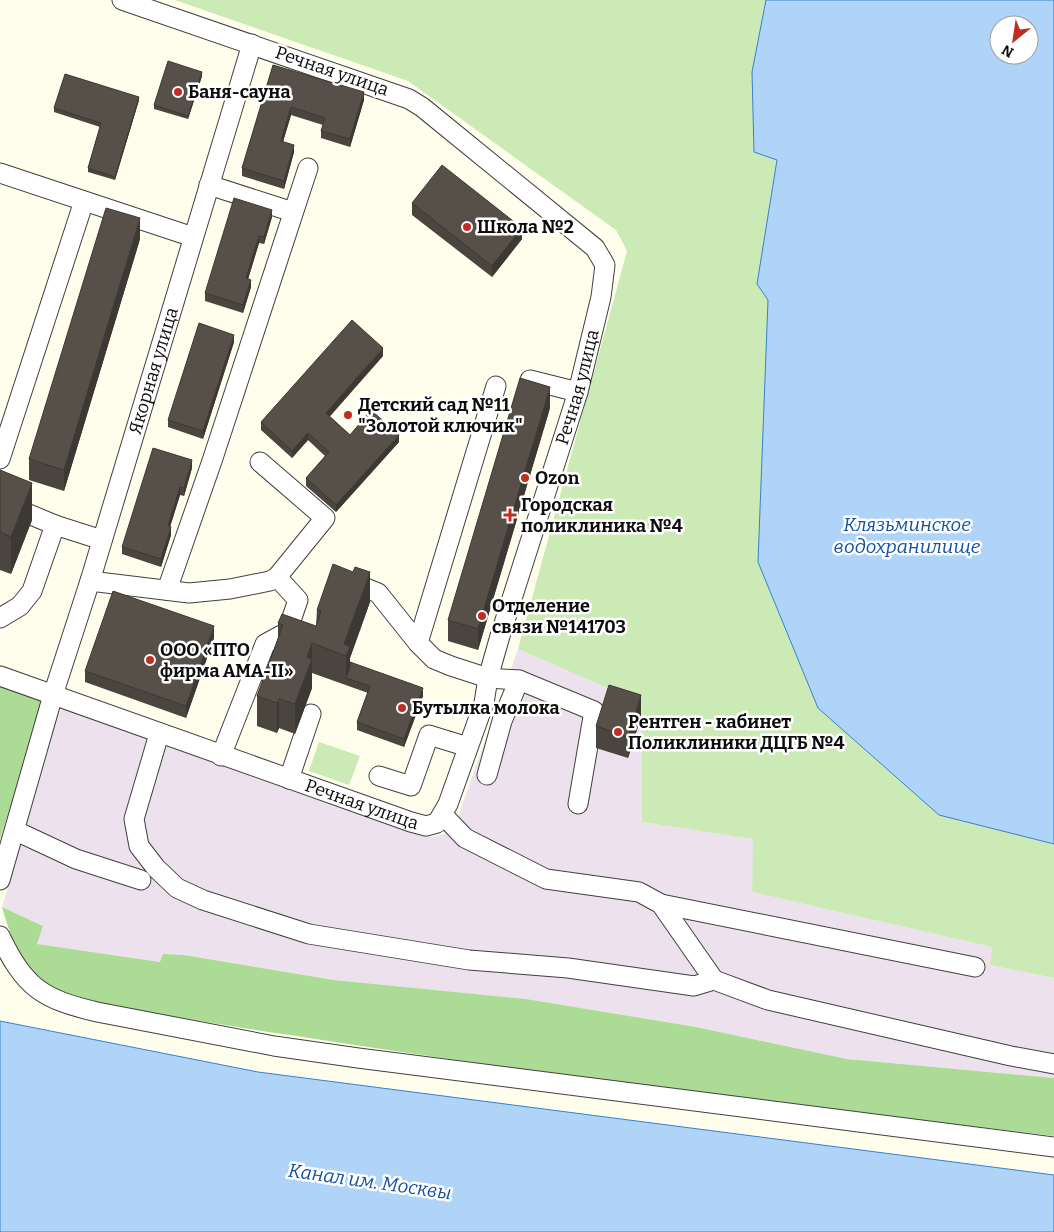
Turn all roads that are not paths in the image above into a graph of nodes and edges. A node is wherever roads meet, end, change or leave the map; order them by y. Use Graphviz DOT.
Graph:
graph roads {
  1 [pos="122,0"];
  2 [pos="252,44"];
  3 [pos="308,168"];
  4 [pos="0,173"];
  5 [pos="209,184"];
  6 [pos="84,201"];
  7 [pos="294,212"];
  8 [pos="193,238"];
  9 [pos="530,380"];
  10 [pos="496,386"];
  11 [pos="578,392"];
  12 [pos="0,459"];
  13 [pos="260,462"];
  14 [pos="0,502"];
  15 [pos="55,525"];
  16 [pos="102,540"];
  17 [pos="277,577"];
  18 [pos="90,580"];
  19 [pos="356,584"];
  20 [pos="166,590"];
  21 [pos="0,618"];
  22 [pos="418,643"];
  23 [pos="0,676"];
  24 [pos="488,678"];
  25 [pos="519,680"];
  26 [pos="54,695"];
  27 [pos="311,714"];
  28 [pos="159,734"];
  29 [pos="468,747"];
  30 [pos="221,756"];
  31 [pos="487,775"];
  32 [pos="379,776"];
  33 [pos="289,779"];
  34 [pos="578,804"];
  35 [pos="443,815"];
  36 [pos="16,831"];
  37 [pos="0,880"];
  38 [pos="141,880"];
  39 [pos="661,904"];
  40 [pos="0,936"];
  41 [pos="974,967"];
  42 [pos="714,980"];
  43 [pos="1054,1064"];
  44 [pos="1054,1147"];
  1 -- 2 [label="street, Речная улица"];
  2 -- 5 [label="street, Якорная улица"];
  2 -- 11 [label="street, Речная улица"];
  3 -- 7 [label="street"];
  4 -- 6 [label="street"];
  5 -- 7 [label="street"];
  5 -- 8 [label="street, Якорная улица"];
  6 -- 8 [label="street"];
  6 -- 12 [label="street"];
  7 -- 20 [label="street"];
  8 -- 16 [label="street, Якорная улица"];
  9 -- 11 [label="street"];
  10 -- 22 [label="street"];
  11 -- 24 [label="street, Речная улица"];
  13 -- 17 [label="street"];
  14 -- 15 [label="street"];
  15 -- 16 [label="street"];
  15 -- 21 [label="street"];
  16 -- 18 [label="street, Якорная улица"];
  17 -- 20 [label="street"];
  17 -- 30 [label="street"];
  18 -- 20 [label="street"];
  18 -- 26 [label="street, Якорная улица"];
  19 -- 22 [label="street"];
  22 -- 24 [label="street"];
  23 -- 26 [label="street, Речная улица"];
  24 -- 25 [label="street"];
  24 -- 29 [label="street, Речная улица"];
  25 -- 31 [label="street"];
  25 -- 34 [label="street"];
  26 -- 28 [label="street, Речная улица"];
  26 -- 36 [label="street, Якорная улица"];
  27 -- 33 [label="street"];
  28 -- 30 [label="street, Речная улица"];
  28 -- 42 [label="street"];
  29 -- 32 [label="street"];
  29 -- 35 [label="street, Речная улица"];
  30 -- 33 [label="street, Речная улица"];
  33 -- 35 [label="street, Речная улица"];
  35 -- 39 [label="street"];
  36 -- 37 [label="street, Якорная улица"];
  36 -- 38 [label="street"];
  39 -- 41 [label="street"];
  39 -- 42 [label="street"];
  40 -- 44 [label="street"];
  42 -- 43 [label="street"];
}
